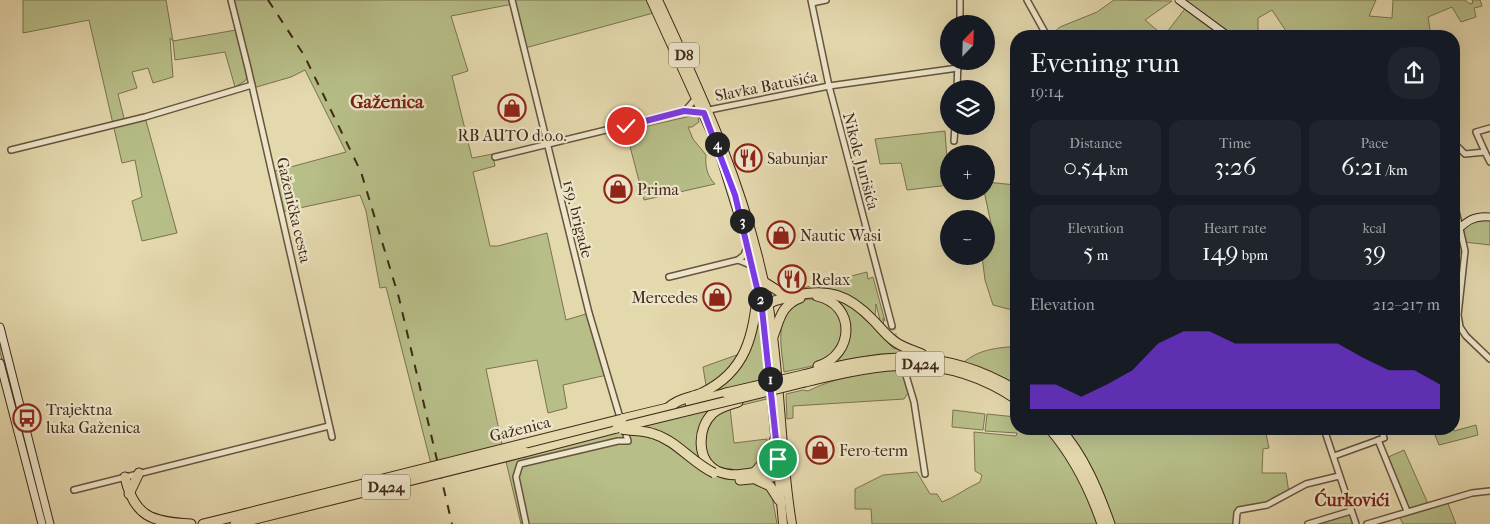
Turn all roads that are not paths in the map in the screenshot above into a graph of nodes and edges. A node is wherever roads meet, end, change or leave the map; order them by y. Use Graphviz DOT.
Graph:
graph roads {
  1 [pos="231,0"];
  2 [pos="512,0"];
  3 [pos="651,0"];
  4 [pos="658,0"];
  5 [pos="826,0"];
  6 [pos="960,0"];
  7 [pos="1027,0"];
  8 [pos="1180,0"];
  9 [pos="811,1"];
  10 [pos="960,15"];
  11 [pos="1044,30"];
  12 [pos="1220,30"];
  13 [pos="944,70"];
  14 [pos="252,85"];
  15 [pos="829,86"];
  16 [pos="696,98"];
  17 [pos="684,111"];
  18 [pos="706,111"];
  19 [pos="1490,128"];
  20 [pos="954,135"];
  21 [pos="954,141"];
  22 [pos="548,145"];
  23 [pos="1460,149"];
  24 [pos="11,150"];
  25 [pos="1485,152"];
  26 [pos="495,157"];
  27 [pos="1490,162"];
  28 [pos="1490,217"];
  29 [pos="1460,228"];
  30 [pos="1460,236"];
  31 [pos="748,245"];
  32 [pos="738,260"];
  33 [pos="753,266"];
  34 [pos="669,277"];
  35 [pos="764,282"];
  36 [pos="758,290"];
  37 [pos="789,297"];
  38 [pos="1460,297"];
  39 [pos="765,306"];
  40 [pos="892,326"];
  41 [pos="0,327"];
  42 [pos="1460,327"];
  43 [pos="772,339"];
  44 [pos="932,358"];
  45 [pos="1490,359"];
  46 [pos="0,364"];
  47 [pos="905,372"];
  48 [pos="804,378"];
  49 [pos="1010,387"];
  50 [pos="756,394"];
  51 [pos="1010,396"];
  52 [pos="667,409"];
  53 [pos="329,426"];
  54 [pos="617,428"];
  55 [pos="1055,435"];
  56 [pos="1065,435"];
  57 [pos="1326,435"];
  58 [pos="1383,435"];
  59 [pos="776,436"];
  60 [pos="332,437"];
  61 [pos="1378,440"];
  62 [pos="1334,456"];
  63 [pos="715,472"];
  64 [pos="139,473"];
  65 [pos="782,473"];
  66 [pos="925,474"];
  67 [pos="754,476"];
  68 [pos="1339,476"];
  69 [pos="124,477"];
  70 [pos="74,490"];
  71 [pos="1490,491"];
  72 [pos="129,494"];
  73 [pos="779,500"];
  74 [pos="1351,511"];
  75 [pos="1407,511"];
  76 [pos="245,518"];
  77 [pos="42,524"];
  78 [pos="50,524"];
  79 [pos="191,524"];
  80 [pos="203,524"];
  81 [pos="235,524"];
  82 [pos="526,524"];
  83 [pos="783,524"];
  84 [pos="792,524"];
  85 [pos="1102,524"];
  86 [pos="1110,524"];
  87 [pos="1236,524"];
  88 [pos="1308,524"];
  89 [pos="1356,524"];
  90 [pos="1367,524"];
  1 -- 14 [label="street, Gaženička cesta"];
  2 -- 22 [label="street, 159. brigade"];
  3 -- 16 [label="main road, D8"];
  4 -- 18 [label="main road, D8"];
  5 -- 9 [label="street"];
  6 -- 10 [label="street"];
  7 -- 11 [label="street"];
  8 -- 12 [label="main road"];
  9 -- 15 [label="street, Nikole Jurišića"];
  13 -- 15 [label="street, Slavka Batušića"];
  14 -- 24 [label="street"];
  14 -- 53 [label="street, Gaženička cesta"];
  15 -- 18 [label="street, Slavka Batušića"];
  15 -- 40 [label="street, Nikole Jurišića"];
  16 -- 17 [label="street"];
  16 -- 18 [label="main road, D8"];
  17 -- 18 [label="street, Slavka Batušića"];
  17 -- 22 [label="street"];
  18 -- 31 [label="main road, D8"];
  18 -- 35 [label="main road, D8"];
  19 -- 25 [label="street"];
  20 -- 21 [label="street"];
  22 -- 26 [label="street"];
  22 -- 82 [label="street, 159. brigade"];
  23 -- 25 [label="street"];
  25 -- 27 [label="street"];
  28 -- 29 [label="main road"];
  30 -- 38 [label="street"];
  31 -- 32 [label="street"];
  31 -- 33 [label="main road, D8"];
  32 -- 33 [label="street"];
  32 -- 34 [label="street"];
  33 -- 36 [label="main road, D8"];
  35 -- 37 [label="highway"];
  35 -- 39 [label="main road, D8"];
  36 -- 39 [label="main road, D8"];
  36 -- 52 [label="highway"];
  37 -- 39 [label="highway"];
  37 -- 44 [label="highway"];
  39 -- 43 [label="main road, D8"];
  39 -- 59 [label="main road, D8"];
  41 -- 78 [label="main road"];
  42 -- 45 [label="street"];
  43 -- 48 [label="highway"];
  43 -- 65 [label="main road, D8"];
  44 -- 48 [label="highway, D424"];
  44 -- 49 [label="highway, D424"];
  46 -- 77 [label="main road"];
  47 -- 66 [label="street"];
  48 -- 50 [label="highway, Gaženica / D424, bridge"];
  48 -- 51 [label="highway, D424"];
  48 -- 52 [label="highway, Gaženica / D424, bridge"];
  50 -- 54 [label="highway, Gaženica / D424, bridge"];
  50 -- 63 [label="highway"];
  52 -- 76 [label="highway, Gaženica / D424, bridge"];
  53 -- 60 [label="street, Gaženička cesta"];
  53 -- 64 [label="street"];
  54 -- 63 [label="highway, bridge"];
  54 -- 76 [label="highway, Gaženica / D424, bridge"];
  55 -- 85 [label="highway"];
  56 -- 86 [label="highway"];
  57 -- 62 [label="street"];
  58 -- 61 [label="street"];
  59 -- 65 [label="main road, D8"];
  59 -- 67 [label="highway"];
  61 -- 62 [label="street"];
  61 -- 75 [label="street"];
  62 -- 68 [label="street"];
  63 -- 67 [label="highway"];
  64 -- 69 [label="street"];
  64 -- 72 [label="highway"];
  65 -- 67 [label="highway"];
  65 -- 73 [label="main road, D8"];
  65 -- 84 [label="main road, D8"];
  67 -- 73 [label="highway"];
  68 -- 74 [label="street"];
  68 -- 87 [label="street"];
  69 -- 70 [label="street"];
  69 -- 72 [label="highway"];
  71 -- 75 [label="street"];
  72 -- 79 [label="highway"];
  73 -- 83 [label="main road, D8"];
  74 -- 88 [label="street"];
  74 -- 89 [label="street"];
  75 -- 90 [label="street"];
  76 -- 80 [label="highway, D424"];
  76 -- 81 [label="highway, D424"];
}
